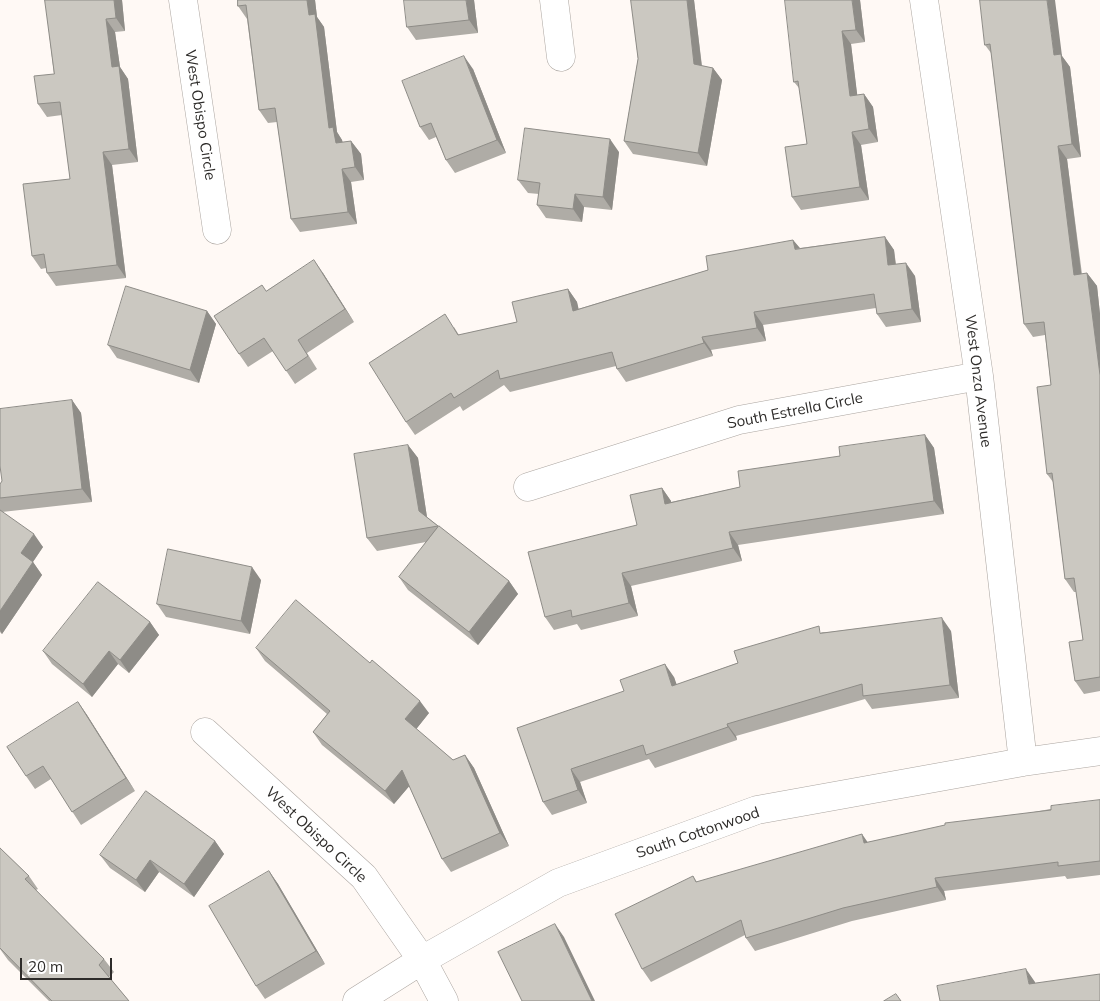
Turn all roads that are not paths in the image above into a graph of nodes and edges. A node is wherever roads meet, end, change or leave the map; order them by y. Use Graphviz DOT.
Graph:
graph roads {
  1 [pos="183,0"];
  2 [pos="554,0"];
  3 [pos="924,0"];
  4 [pos="561,57"];
  5 [pos="217,230"];
  6 [pos="979,376"];
  7 [pos="528,487"];
  8 [pos="205,732"];
  9 [pos="1100,752"];
  10 [pos="1023,762"];
  11 [pos="422,960"];
  12 [pos="357,1001"];
  13 [pos="444,1001"];
  1 -- 5 [label="street, West Obispo Circle"];
  2 -- 4 [label="street"];
  3 -- 6 [label="street, West Onza Avenue"];
  6 -- 7 [label="street, South Estrella Circle"];
  6 -- 10 [label="street, West Onza Avenue"];
  8 -- 11 [label="street, West Obispo Circle"];
  9 -- 10 [label="street, South Cottonwood"];
  10 -- 11 [label="street, South Cottonwood"];
  11 -- 12 [label="street, South Cottonwood"];
  11 -- 13 [label="street, West Obispo Circle"];
}
